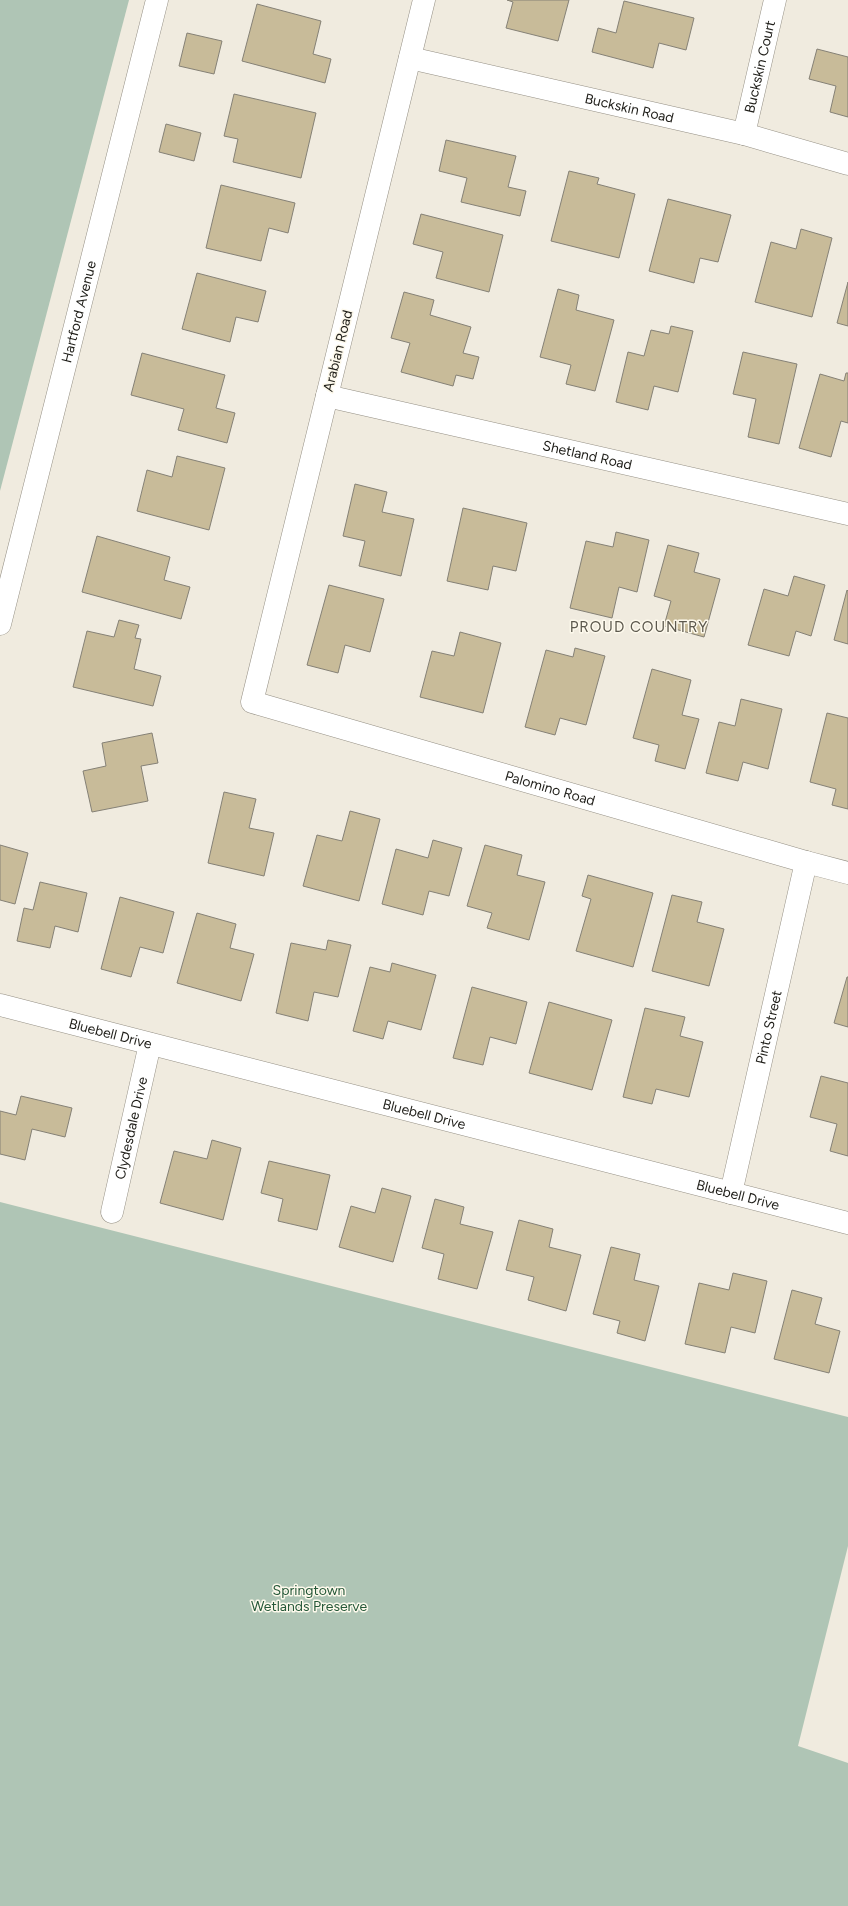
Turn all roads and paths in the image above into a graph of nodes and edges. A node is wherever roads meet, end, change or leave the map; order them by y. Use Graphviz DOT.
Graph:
graph roads {
  1 [pos="157,0"];
  2 [pos="424,0"];
  3 [pos="775,0"];
  4 [pos="410,58"];
  5 [pos="744,134"];
  6 [pos="848,164"];
  7 [pos="327,396"];
  8 [pos="848,514"];
  9 [pos="0,624"];
  10 [pos="252,702"];
  11 [pos="806,862"];
  12 [pos="848,872"];
  13 [pos="0,1005"];
  14 [pos="150,1044"];
  15 [pos="731,1193"];
  16 [pos="112,1212"];
  17 [pos="848,1223"];
  1 -- 9 [label="street, Hartford Avenue"];
  2 -- 4 [label="street, Arabian Road"];
  3 -- 5 [label="street, Buckskin Court"];
  4 -- 5 [label="street, Buckskin Road"];
  4 -- 7 [label="street, Arabian Road"];
  5 -- 6 [label="street, Buckskin Road"];
  7 -- 8 [label="street, Shetland Road"];
  7 -- 10 [label="street, Arabian Road"];
  10 -- 11 [label="street, Palomino Road"];
  11 -- 12 [label="street, Palomino Road"];
  11 -- 15 [label="street, Pinto Street"];
  13 -- 14 [label="street, Bluebell Drive"];
  14 -- 15 [label="street, Bluebell Drive"];
  14 -- 16 [label="street, Clydesdale Drive"];
  15 -- 17 [label="street, Bluebell Drive"];
}
